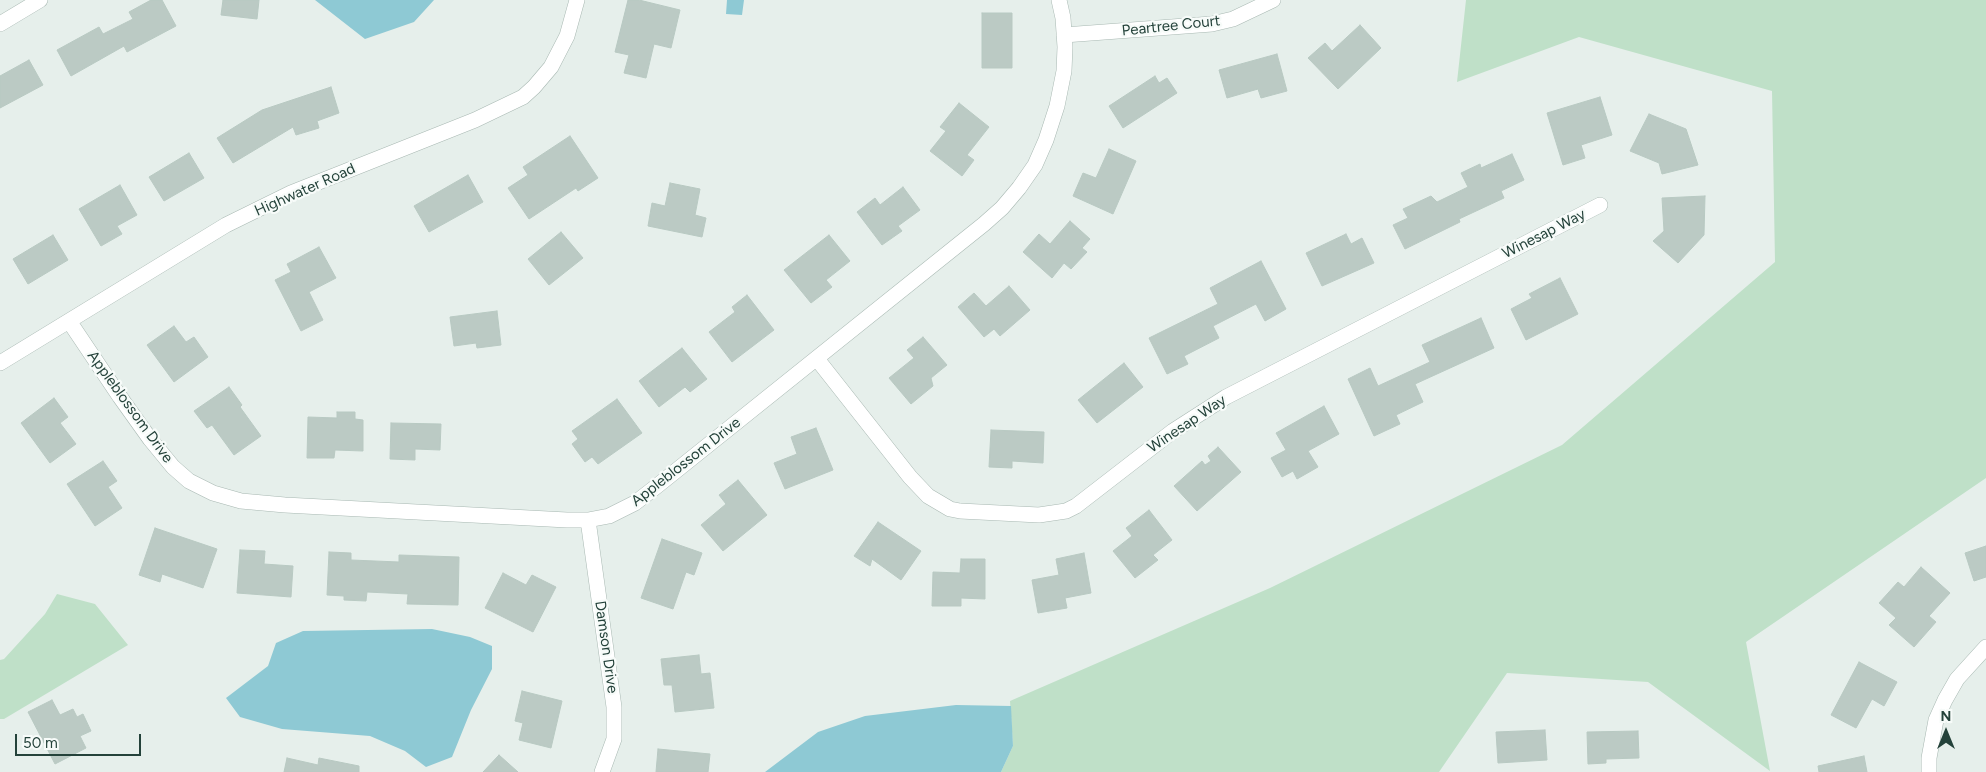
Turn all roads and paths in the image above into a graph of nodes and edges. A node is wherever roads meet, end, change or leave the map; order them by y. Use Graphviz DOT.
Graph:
graph roads {
  1 [pos="40,0"];
  2 [pos="577,0"];
  3 [pos="1059,0"];
  4 [pos="1273,0"];
  5 [pos="0,24"];
  6 [pos="1064,35"];
  7 [pos="1600,205"];
  8 [pos="69,321"];
  9 [pos="817,359"];
  10 [pos="0,363"];
  11 [pos="588,520"];
  12 [pos="1986,647"];
  13 [pos="602,772"];
  14 [pos="1929,772"];
  1 -- 5 [label="street"];
  2 -- 8 [label="street, Highwater Road"];
  3 -- 6 [label="street, Appleblossom Drive"];
  4 -- 6 [label="street, Peartree Court"];
  6 -- 9 [label="street, Appleblossom Drive"];
  7 -- 9 [label="street, Winesap Way"];
  8 -- 10 [label="street, Highwater Road"];
  8 -- 11 [label="street, Appleblossom Drive"];
  9 -- 11 [label="street, Appleblossom Drive"];
  11 -- 13 [label="street, Damson Drive"];
  12 -- 14 [label="street"];
}
